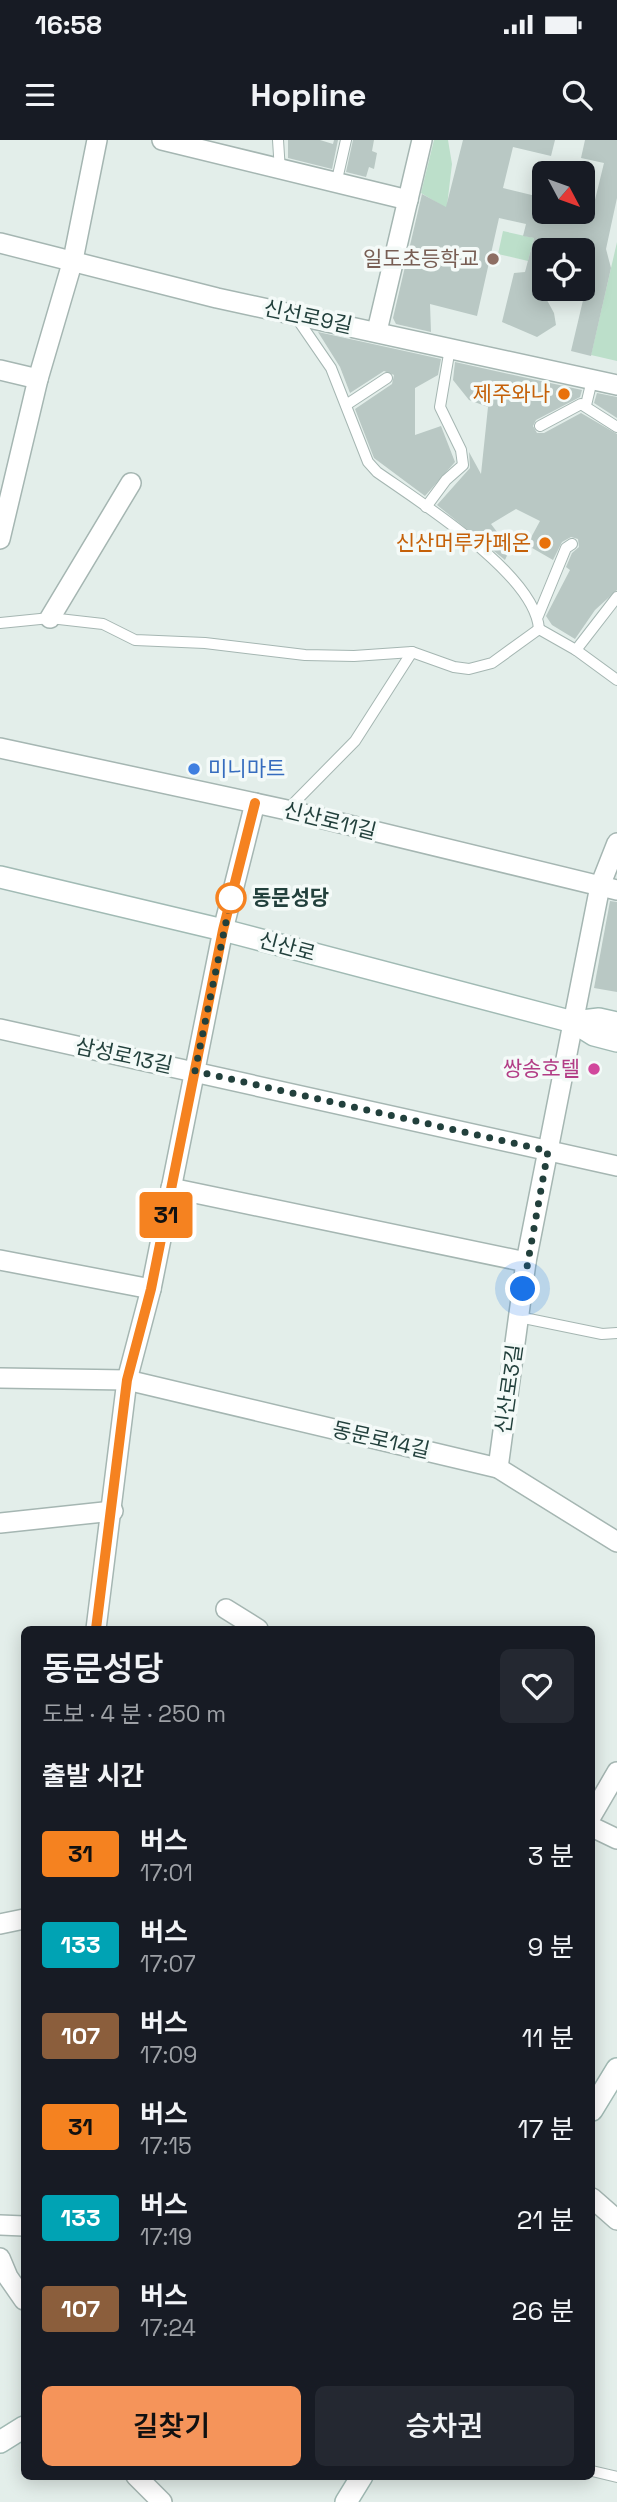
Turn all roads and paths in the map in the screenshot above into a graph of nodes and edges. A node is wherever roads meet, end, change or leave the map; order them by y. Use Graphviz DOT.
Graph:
graph roads {
  1 [pos="97,140"];
  2 [pos="162,140"];
  3 [pos="278,140"];
  4 [pos="346,140"];
  5 [pos="422,140"];
  6 [pos="280,171"];
  7 [pos="336,184"];
  8 [pos="408,200"];
  9 [pos="0,243"];
  10 [pos="73,260"];
  11 [pos="294,314"];
  12 [pos="377,331"];
  13 [pos="450,348"];
  14 [pos="0,370"];
  15 [pos="387,378"];
  16 [pos="38,379"];
  17 [pos="592,380"];
  18 [pos="617,385"];
  19 [pos="346,405"];
  20 [pos="586,405"];
  21 [pos="540,426"];
  22 [pos="617,427"];
  23 [pos="131,483"];
  24 [pos="426,507"];
  25 [pos="0,539"];
  26 [pos="572,544"];
  27 [pos="617,597"];
  28 [pos="538,616"];
  29 [pos="50,618"];
  30 [pos="0,624"];
  31 [pos="539,629"];
  32 [pos="576,649"];
  33 [pos="412,652"];
  34 [pos="617,680"];
  35 [pos="0,748"];
  36 [pos="255,803"];
  37 [pos="287,810"];
  38 [pos="617,843"];
  39 [pos="0,877"];
  40 [pos="608,888"];
  41 [pos="223,930"];
  42 [pos="573,1022"];
  43 [pos="617,1023"];
  44 [pos="0,1029"];
  45 [pos="617,1041"];
  46 [pos="195,1071"];
  47 [pos="548,1151"];
  48 [pos="617,1166"];
  49 [pos="171,1188"];
  50 [pos="0,1260"];
  51 [pos="526,1262"];
  52 [pos="151,1289"];
  53 [pos="519,1317"];
  54 [pos="617,1333"];
  55 [pos="0,1378"];
  56 [pos="127,1380"];
  57 [pos="498,1468"];
  58 [pos="113,1511"];
  59 [pos="0,1522"];
  60 [pos="617,1542"];
  61 [pos="226,1609"];
  62 [pos="96,1626"];
  63 [pos="253,1626"];
  64 [pos="617,1772"];
  65 [pos="595,1810"];
  66 [pos="595,1828"];
  67 [pos="617,1839"];
  68 [pos="21,1920"];
  69 [pos="0,1924"];
  70 [pos="617,2069"];
  71 [pos="595,2105"];
  72 [pos="595,2201"];
  73 [pos="617,2220"];
  74 [pos="0,2225"];
  75 [pos="21,2226"];
  76 [pos="0,2258"];
  77 [pos="21,2296"];
  78 [pos="21,2429"];
  79 [pos="0,2442"];
  80 [pos="595,2472"];
  81 [pos="617,2477"];
  82 [pos="140,2480"];
  83 [pos="360,2480"];
  84 [pos="162,2502"];
  85 [pos="346,2502"];
  1 -- 10 [label="street"];
  2 -- 6 [label="street"];
  3 -- 6 [label="lane"];
  4 -- 7 [label="lane"];
  5 -- 8 [label="street"];
  6 -- 7 [label="street"];
  7 -- 8 [label="street"];
  8 -- 12 [label="street"];
  9 -- 10 [label="street, 신선로9길"];
  10 -- 11 [label="street, 신선로9길"];
  10 -- 16 [label="street"];
  11 -- 12 [label="street, 신선로9길"];
  11 -- 19 [label="lane"];
  12 -- 13 [label="street, 신선로9길"];
  13 -- 17 [label="street, 신선로9길"];
  13 -- 24 [label="lane"];
  14 -- 16 [label="street"];
  15 -- 19 [label="lane"];
  16 -- 25 [label="street"];
  17 -- 18 [label="street, 신선로9길"];
  17 -- 20 [label="lane"];
  19 -- 24 [label="lane"];
  20 -- 21 [label="lane"];
  20 -- 22 [label="lane"];
  23 -- 29 [label="street"];
  24 -- 28 [label="lane"];
  26 -- 28 [label="lane"];
  27 -- 32 [label="lane"];
  28 -- 31 [label="lane"];
  29 -- 30 [label="lane"];
  29 -- 33 [label="lane"];
  31 -- 32 [label="lane"];
  31 -- 33 [label="lane"];
  32 -- 34 [label="lane"];
  33 -- 37 [label="lane"];
  35 -- 36 [label="street, 신산로11길"];
  36 -- 37 [label="street, 신산로11길"];
  36 -- 41 [label="street"];
  37 -- 40 [label="street, 신산로11길"];
  38 -- 40 [label="street, 신산로3길"];
  39 -- 41 [label="main road, 신산로"];
  40 -- 42 [label="street, 신산로3길"];
  41 -- 42 [label="main road, 신산로"];
  41 -- 46 [label="street"];
  42 -- 43 [label="main road, 신산로"];
  42 -- 45 [label="main road, 신산로"];
  42 -- 47 [label="street, 신산로3길"];
  44 -- 46 [label="street, 삼성로13길"];
  46 -- 47 [label="street, 삼성로13길"];
  46 -- 49 [label="street"];
  47 -- 48 [label="street, 삼성로13길"];
  47 -- 51 [label="street, 신산로3길"];
  49 -- 51 [label="street"];
  49 -- 52 [label="street"];
  50 -- 52 [label="street"];
  51 -- 53 [label="street, 신산로3길"];
  52 -- 56 [label="street"];
  53 -- 54 [label="lane"];
  53 -- 57 [label="street, 신산로3길"];
  55 -- 56 [label="street, 동문로14길"];
  56 -- 57 [label="street, 동문로14길"];
  56 -- 58 [label="street"];
  57 -- 60 [label="street, 동문로14길"];
  58 -- 59 [label="street"];
  58 -- 62 [label="street"];
  61 -- 63 [label="street"];
  64 -- 65 [label="street"];
  66 -- 67 [label="street"];
  68 -- 69 [label="street"];
  70 -- 71 [label="main road"];
  72 -- 73 [label="street"];
  74 -- 75 [label="street"];
  76 -- 77 [label="street"];
  78 -- 79 [label="main road"];
  80 -- 81 [label="lane"];
  82 -- 84 [label="street"];
  83 -- 85 [label="main road"];
}
